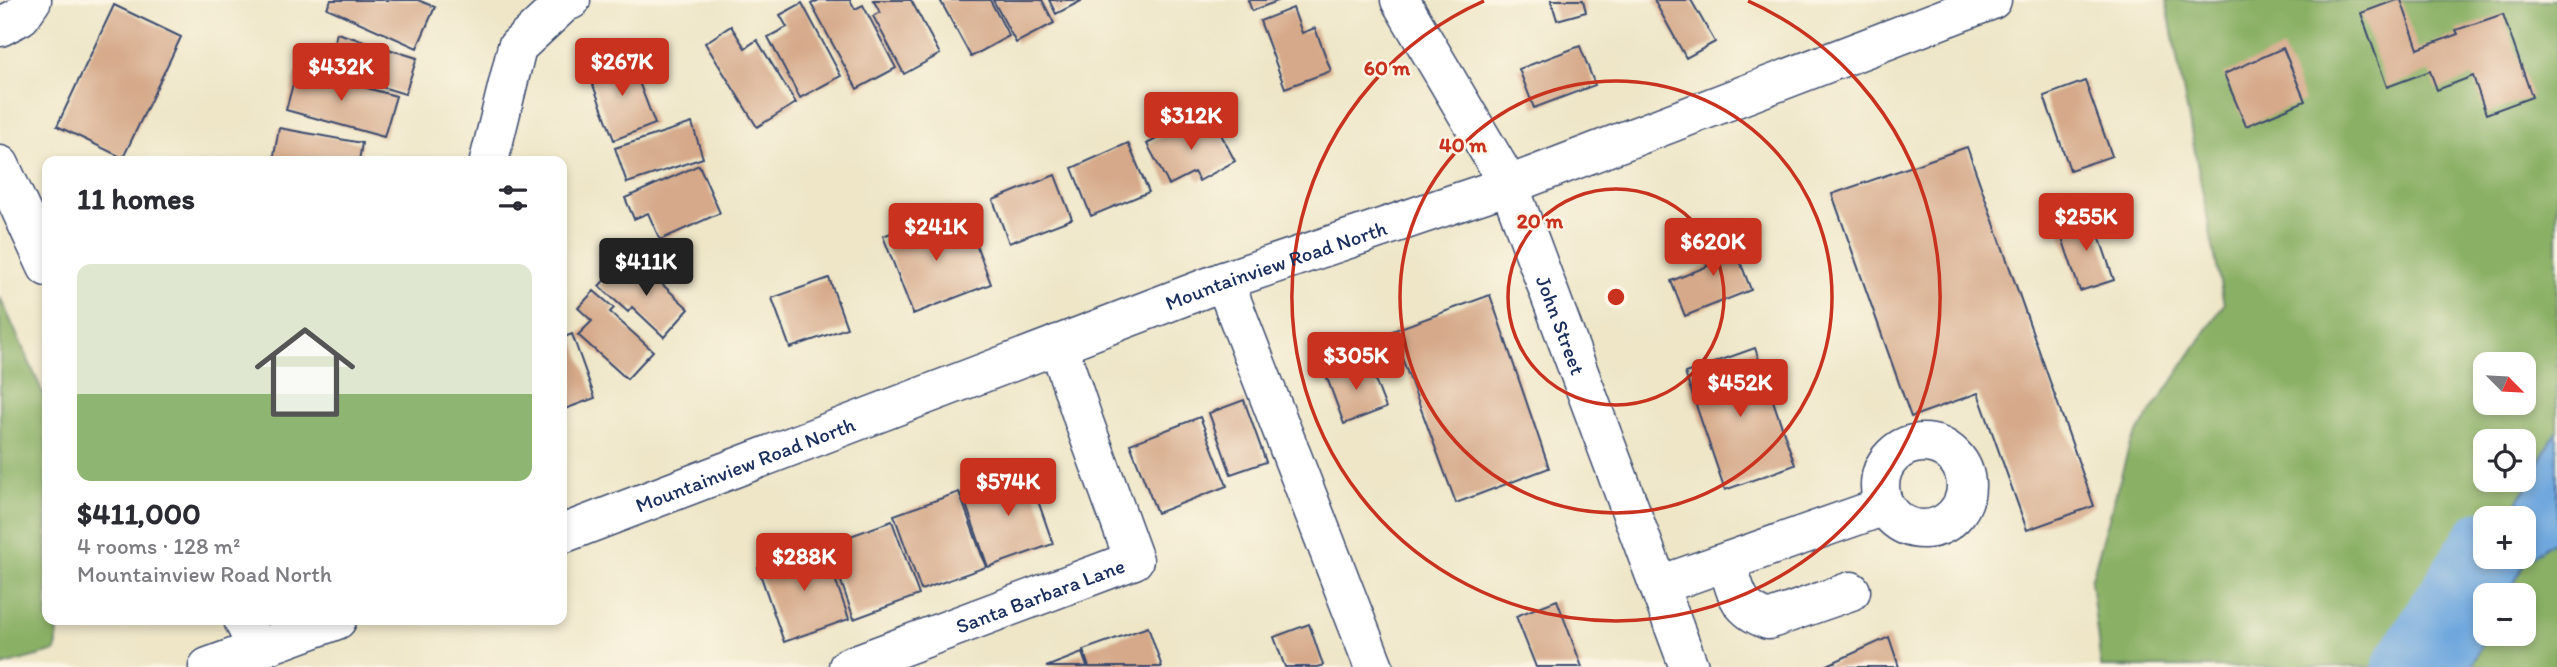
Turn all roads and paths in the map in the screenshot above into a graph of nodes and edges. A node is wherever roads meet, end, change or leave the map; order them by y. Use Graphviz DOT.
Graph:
graph roads {
  1 [pos="32,0"];
  2 [pos="571,0"];
  3 [pos="1400,0"];
  4 [pos="1992,0"];
  5 [pos="0,27"];
  6 [pos="490,156"];
  7 [pos="0,165"];
  8 [pos="1509,185"];
  9 [pos="42,256"];
  10 [pos="1224,281"];
  11 [pos="1058,344"];
  12 [pos="1885,506"];
  13 [pos="567,532"];
  14 [pos="1727,562"];
  15 [pos="1660,585"];
  16 [pos="1851,591"];
  17 [pos="321,625"];
  18 [pos="256,645"];
  19 [pos="208,667"];
  20 [pos="848,667"];
  21 [pos="1374,667"];
  22 [pos="1689,667"];
  1 -- 5 [label="main road"];
  2 -- 6 [label="main road"];
  3 -- 8 [label="main road, John Street"];
  4 -- 8 [label="main road, Mountainview Road North"];
  7 -- 9 [label="main road"];
  8 -- 10 [label="main road, Mountainview Road North"];
  8 -- 15 [label="main road, John Street"];
  10 -- 11 [label="main road, Mountainview Road North"];
  10 -- 21 [label="main road"];
  11 -- 13 [label="main road, Mountainview Road North"];
  11 -- 20 [label="main road, Santa Barbara Lane"];
  12 -- 14 [label="main road"];
  14 -- 15 [label="main road"];
  14 -- 16 [label="main road"];
  15 -- 22 [label="main road, John Street"];
  17 -- 18 [label="main road"];
  18 -- 19 [label="main road"];
}
